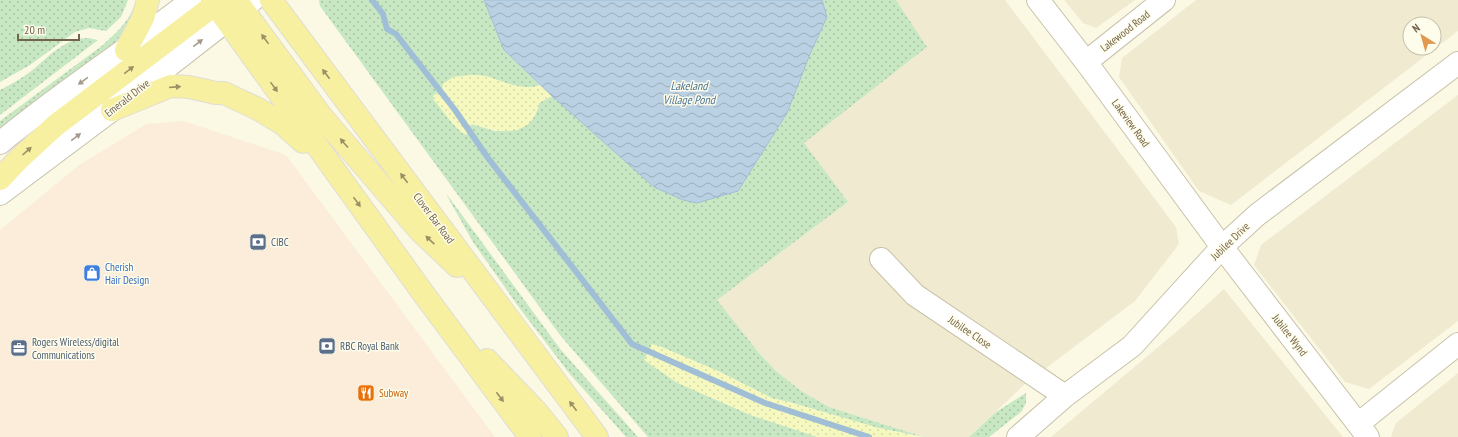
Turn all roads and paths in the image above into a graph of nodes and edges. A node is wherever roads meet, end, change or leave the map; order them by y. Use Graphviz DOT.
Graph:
graph roads {
  1 [pos="148,0"];
  2 [pos="192,0"];
  3 [pos="271,0"];
  4 [pos="1038,0"];
  5 [pos="1164,0"];
  6 [pos="230,5"];
  7 [pos="126,50"];
  8 [pos="1086,62"];
  9 [pos="1458,63"];
  10 [pos="112,110"];
  11 [pos="0,143"];
  12 [pos="334,170"];
  13 [pos="0,179"];
  14 [pos="0,194"];
  15 [pos="1222,247"];
  16 [pos="881,259"];
  17 [pos="422,293"];
  18 [pos="499,305"];
  19 [pos="1458,344"];
  20 [pos="1065,396"];
  21 [pos="1363,430"];
  22 [pos="530,437"];
  23 [pos="557,437"];
  24 [pos="597,437"];
  25 [pos="1018,437"];
  1 -- 7 [label="main road"];
  2 -- 7 [label="street"];
  18 -- 3 [label="main road, Clover Bar Road, one-way"];
  4 -- 8 [label="street, Lakeview Road"];
  5 -- 8 [label="street, Lakewood Road"];
  10 -- 6 [label="street, Emerald Drive, one-way"];
  6 -- 12 [label="main road, one-way"];
  13 -- 6 [label="main road, one-way"];
  18 -- 6 [label="main road, one-way"];
  7 -- 11 [label="street, one-way"];
  8 -- 15 [label="street, Lakeview Road"];
  9 -- 15 [label="street, Jubilee Drive"];
  10 -- 12 [label="main road, one-way"];
  14 -- 10 [label="street, Emerald Drive, one-way"];
  12 -- 17 [label="main road, one-way"];
  15 -- 20 [label="street, Jubilee Drive"];
  15 -- 21 [label="street, Jubilee Wynd"];
  16 -- 20 [label="street, Jubilee Close"];
  17 -- 22 [label="main road, one-way"];
  17 -- 23 [label="main road"];
  24 -- 18 [label="main road, Clover Bar Road, one-way"];
  19 -- 21 [label="street, Jubilee Wynd"];
  20 -- 25 [label="street, Jubilee Drive"];
}
